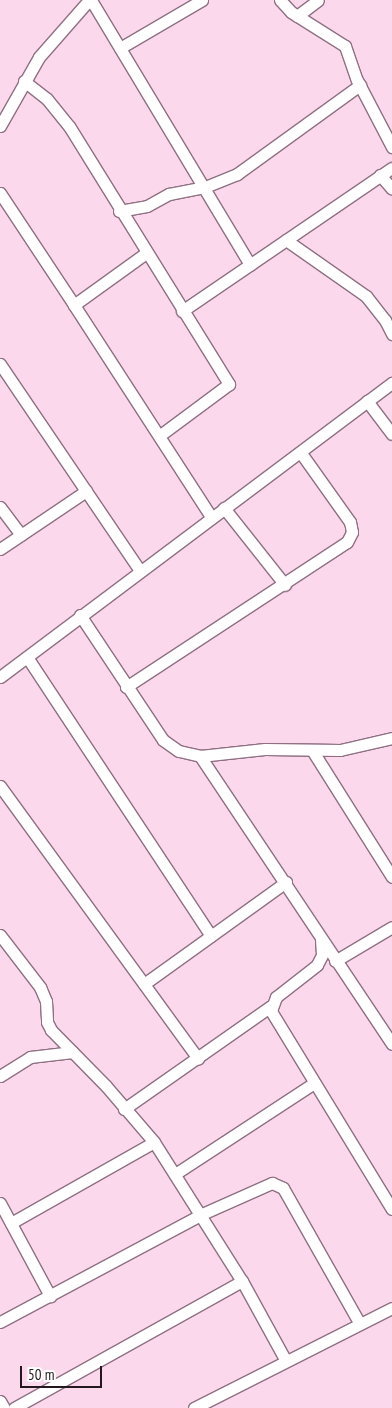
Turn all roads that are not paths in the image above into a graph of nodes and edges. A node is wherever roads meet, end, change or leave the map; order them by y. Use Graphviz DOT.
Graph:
graph roads {
  1 [pos="90,0"];
  2 [pos="280,0"];
  3 [pos="318,0"];
  4 [pos="196,1"];
  5 [pos="297,16"];
  6 [pos="120,48"];
  7 [pos="24,80"];
  8 [pos="360,86"];
  9 [pos="0,126"];
  10 [pos="392,146"];
  11 [pos="392,168"];
  12 [pos="380,175"];
  13 [pos="205,187"];
  14 [pos="392,189"];
  15 [pos="0,193"];
  16 [pos="119,211"];
  17 [pos="286,240"];
  18 [pos="146,253"];
  19 [pos="250,265"];
  20 [pos="74,305"];
  21 [pos="182,312"];
  22 [pos="392,334"];
  23 [pos="0,364"];
  24 [pos="392,383"];
  25 [pos="367,401"];
  26 [pos="392,434"];
  27 [pos="159,436"];
  28 [pos="301,453"];
  29 [pos="86,491"];
  30 [pos="0,507"];
  31 [pos="224,508"];
  32 [pos="211,517"];
  33 [pos="21,535"];
  34 [pos="0,549"];
  35 [pos="140,571"];
  36 [pos="285,585"];
  37 [pos="80,615"];
  38 [pos="26,657"];
  39 [pos="0,677"];
  40 [pos="126,687"];
  41 [pos="391,739"];
  42 [pos="312,750"];
  43 [pos="200,756"];
  44 [pos="0,786"];
  45 [pos="392,877"];
  46 [pos="286,882"];
  47 [pos="392,927"];
  48 [pos="0,935"];
  49 [pos="211,936"];
  50 [pos="321,939"];
  51 [pos="335,961"];
  52 [pos="144,984"];
  53 [pos="271,1006"];
  54 [pos="392,1022"];
  55 [pos="381,1028"];
  56 [pos="392,1044"];
  57 [pos="73,1052"];
  58 [pos="198,1059"];
  59 [pos="0,1076"];
  60 [pos="314,1083"];
  61 [pos="124,1109"];
  62 [pos="154,1142"];
  63 [pos="175,1174"];
  64 [pos="0,1203"];
  65 [pos="392,1209"];
  66 [pos="202,1214"];
  67 [pos="11,1223"];
  68 [pos="242,1281"];
  69 [pos="50,1296"];
  70 [pos="392,1308"];
  71 [pos="0,1322"];
  72 [pos="360,1324"];
  73 [pos="286,1361"];
  74 [pos="0,1401"];
  75 [pos="4,1408"];
  76 [pos="14,1408"];
  77 [pos="194,1408"];
  1 -- 6 [label="street"];
  1 -- 7 [label="street"];
  2 -- 5 [label="street"];
  3 -- 5 [label="street"];
  4 -- 6 [label="street"];
  5 -- 8 [label="street"];
  6 -- 13 [label="street"];
  7 -- 9 [label="street"];
  7 -- 16 [label="street"];
  8 -- 10 [label="street"];
  8 -- 13 [label="street"];
  11 -- 12 [label="street"];
  12 -- 14 [label="street"];
  12 -- 17 [label="street"];
  13 -- 16 [label="street"];
  13 -- 19 [label="street"];
  15 -- 20 [label="street"];
  16 -- 18 [label="street"];
  17 -- 19 [label="street"];
  17 -- 22 [label="street"];
  18 -- 20 [label="street"];
  18 -- 21 [label="street"];
  19 -- 21 [label="street"];
  20 -- 27 [label="street"];
  21 -- 27 [label="street"];
  23 -- 29 [label="street"];
  24 -- 25 [label="street"];
  25 -- 26 [label="street"];
  25 -- 28 [label="street"];
  27 -- 32 [label="street"];
  28 -- 31 [label="street"];
  28 -- 36 [label="street"];
  29 -- 33 [label="street"];
  29 -- 35 [label="street"];
  30 -- 33 [label="street"];
  31 -- 32 [label="street"];
  31 -- 36 [label="street"];
  32 -- 35 [label="street"];
  33 -- 34 [label="street"];
  35 -- 37 [label="street"];
  36 -- 40 [label="street"];
  37 -- 38 [label="street"];
  37 -- 40 [label="street"];
  38 -- 39 [label="street"];
  38 -- 49 [label="street"];
  40 -- 43 [label="street"];
  41 -- 42 [label="street"];
  42 -- 43 [label="street"];
  42 -- 45 [label="street"];
  43 -- 46 [label="street"];
  44 -- 52 [label="street"];
  46 -- 49 [label="street"];
  46 -- 50 [label="street"];
  47 -- 51 [label="street"];
  48 -- 57 [label="street"];
  49 -- 52 [label="street"];
  50 -- 51 [label="street"];
  50 -- 53 [label="street"];
  51 -- 55 [label="street"];
  52 -- 58 [label="street"];
  53 -- 58 [label="street"];
  53 -- 60 [label="street"];
  54 -- 55 [label="street"];
  55 -- 56 [label="street"];
  57 -- 59 [label="street"];
  57 -- 61 [label="street"];
  58 -- 61 [label="street"];
  60 -- 63 [label="street"];
  60 -- 65 [label="street"];
  61 -- 62 [label="street"];
  62 -- 63 [label="street"];
  62 -- 67 [label="street"];
  63 -- 66 [label="street"];
  64 -- 67 [label="street"];
  66 -- 68 [label="street"];
  66 -- 69 [label="street"];
  66 -- 72 [label="street"];
  67 -- 69 [label="street"];
  68 -- 73 [label="street"];
  68 -- 76 [label="street"];
  69 -- 71 [label="street"];
  70 -- 72 [label="street"];
  72 -- 73 [label="street"];
  73 -- 77 [label="street"];
  74 -- 75 [label="street"];
}
